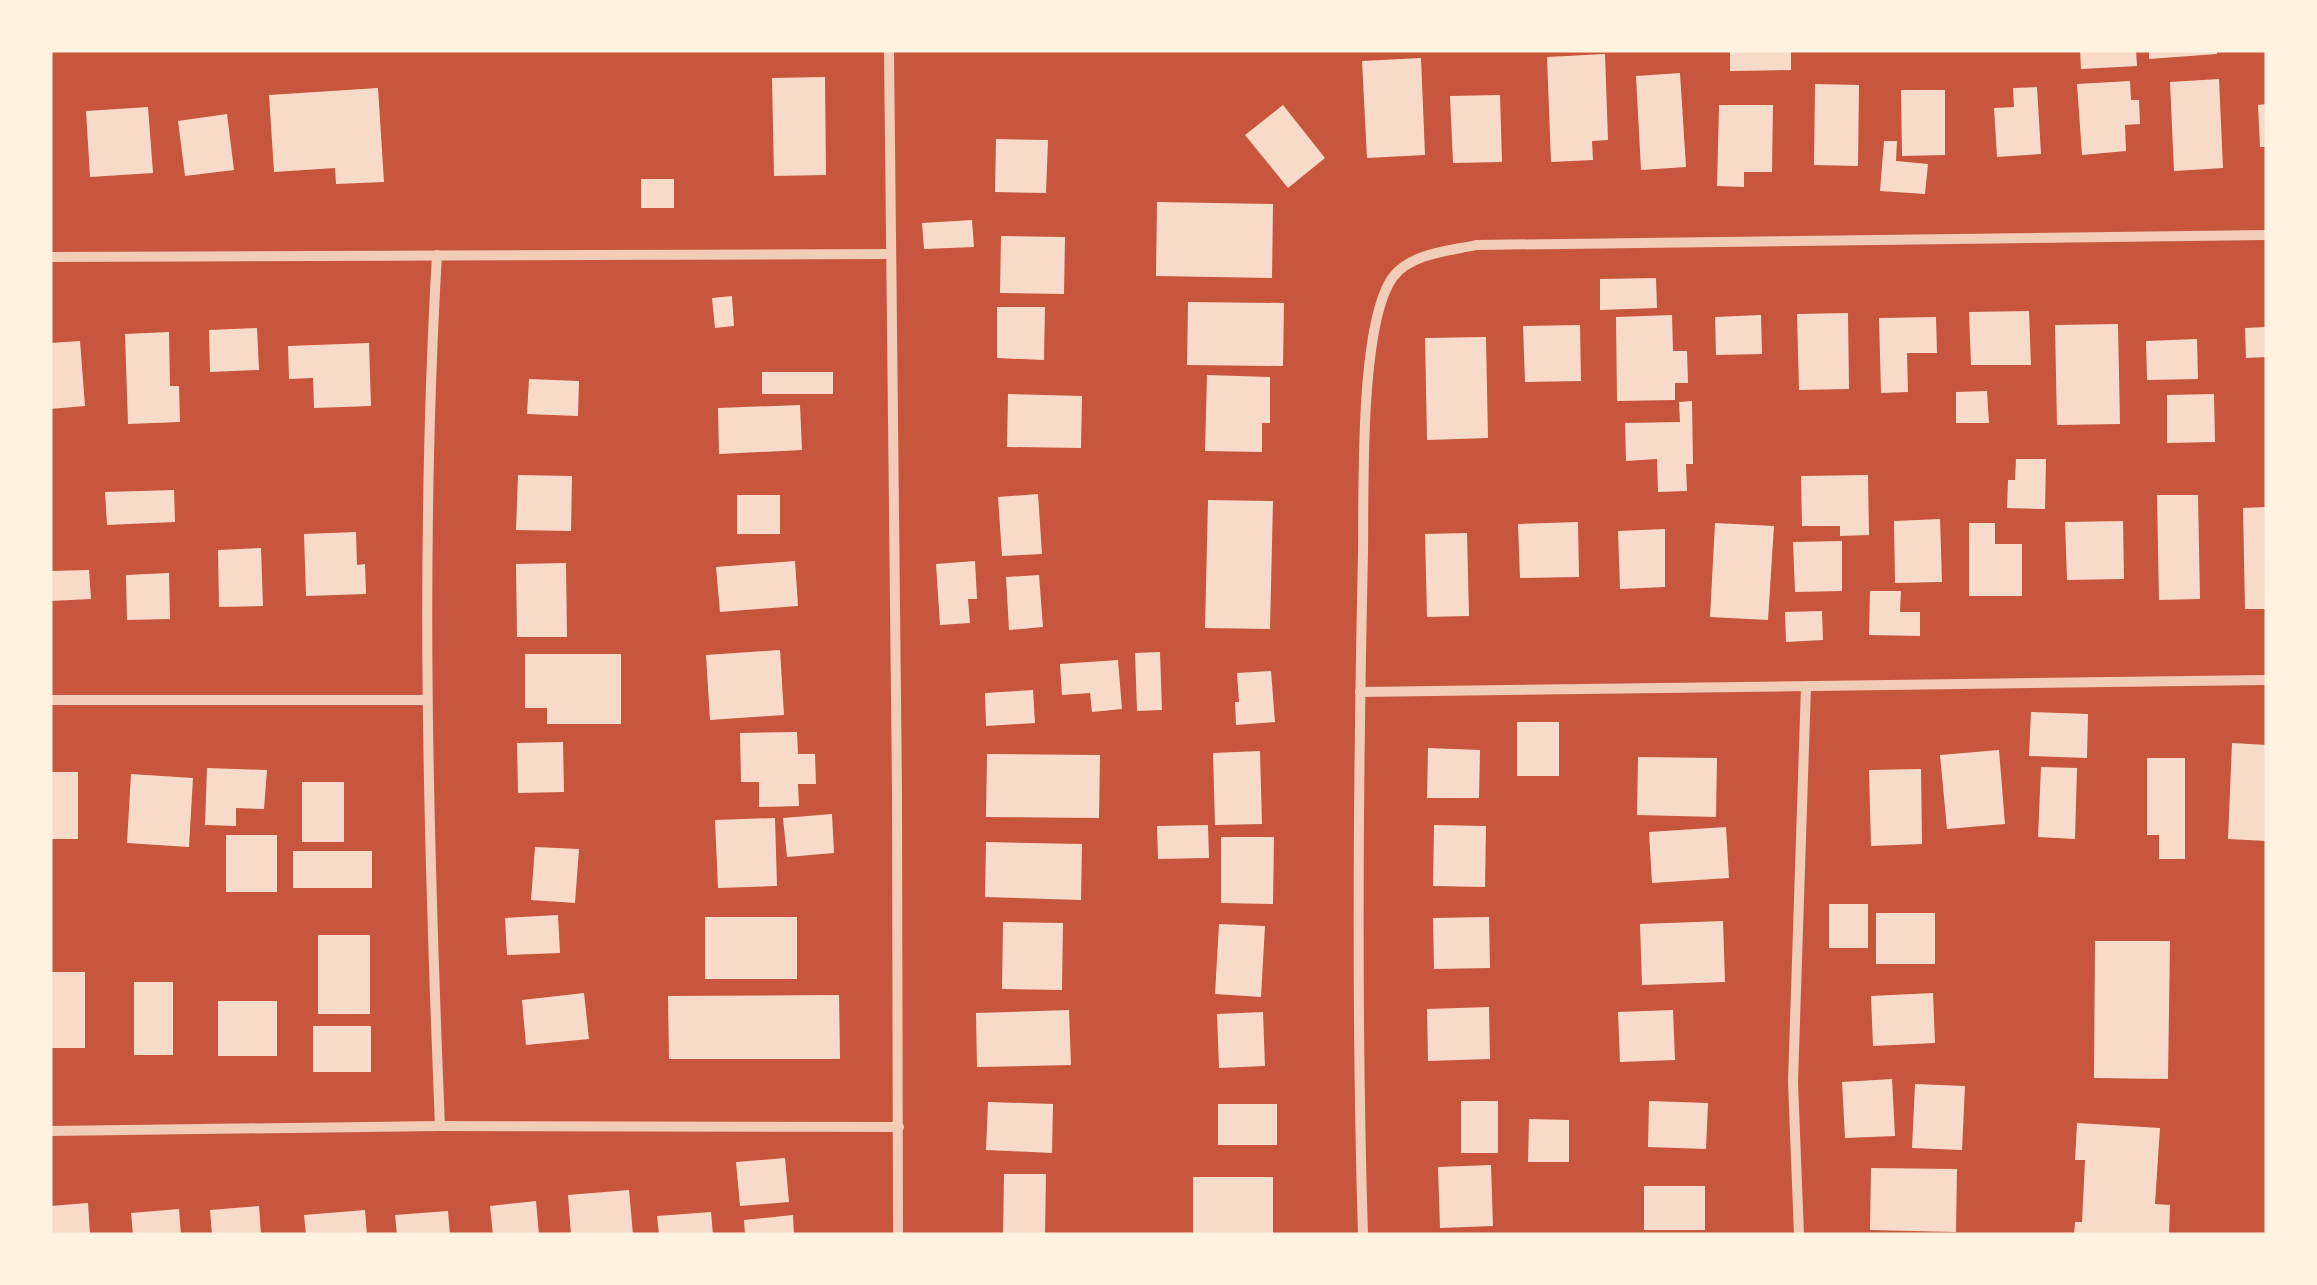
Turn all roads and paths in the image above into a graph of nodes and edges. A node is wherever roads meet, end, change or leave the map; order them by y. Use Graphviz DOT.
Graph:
graph roads {
  1 [pos="888,50"];
  2 [pos="2267,235"];
  3 [pos="890,254"];
  4 [pos="437,255"];
  5 [pos="50,257"];
  6 [pos="2267,680"];
  7 [pos="1806,686"];
  8 [pos="1360,692"];
  9 [pos="50,700"];
  10 [pos="427,700"];
  11 [pos="440,1126"];
  12 [pos="898,1127"];
  13 [pos="50,1131"];
  14 [pos="898,1235"];
  15 [pos="1364,1235"];
  16 [pos="1799,1235"];
  1 -- 3 [label="street"];
  2 -- 8 [label="street"];
  3 -- 4 [label="street"];
  3 -- 12 [label="street"];
  4 -- 5 [label="street"];
  4 -- 10 [label="street"];
  6 -- 7 [label="street"];
  7 -- 8 [label="street"];
  7 -- 16 [label="street"];
  8 -- 15 [label="street"];
  9 -- 10 [label="street"];
  10 -- 11 [label="street"];
  11 -- 12 [label="street"];
  11 -- 13 [label="street"];
  12 -- 14 [label="street"];
}
